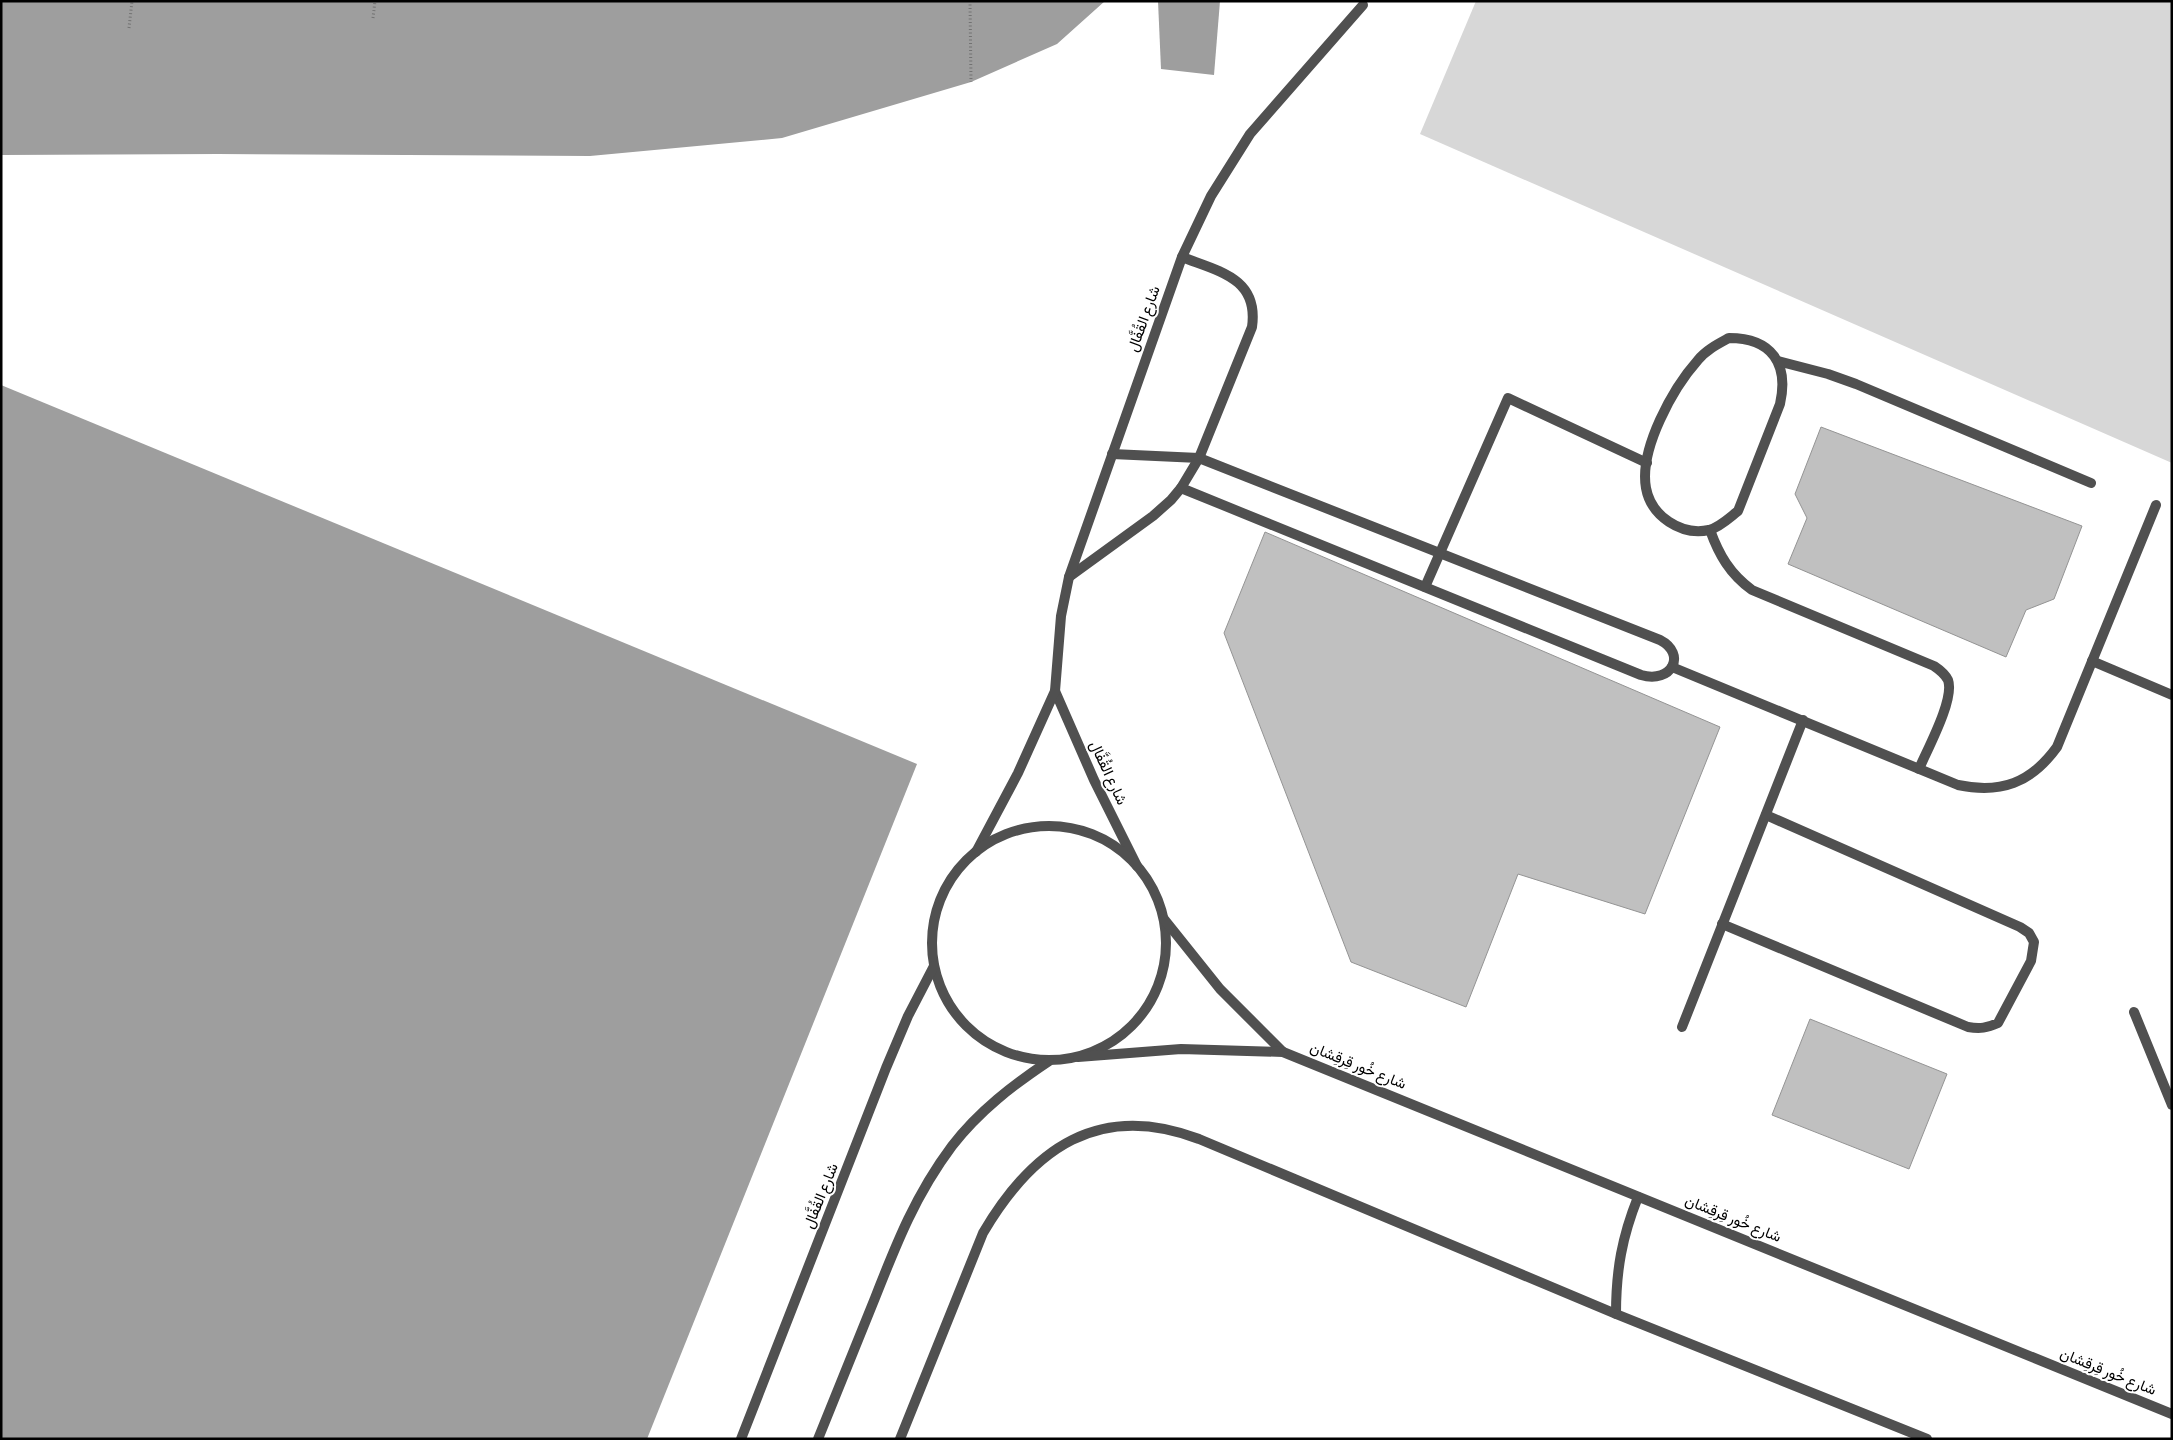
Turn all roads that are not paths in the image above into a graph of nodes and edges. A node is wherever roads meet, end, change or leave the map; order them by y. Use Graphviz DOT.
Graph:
graph roads {
  1 [pos="1363,5"];
  2 [pos="1182,257"];
  3 [pos="1778,361"];
  4 [pos="1112,454"];
  5 [pos="1200,458"];
  6 [pos="1647,462"];
  7 [pos="2091,483"];
  8 [pos="1181,488"];
  9 [pos="2156,505"];
  10 [pos="1710,530"];
  11 [pos="1440,554"];
  12 [pos="1069,577"];
  13 [pos="1425,587"];
  14 [pos="2092,661"];
  15 [pos="1672,667"];
  16 [pos="1055,691"];
  17 [pos="2172,695"];
  18 [pos="1803,720"];
  19 [pos="1919,769"];
  20 [pos="1766,815"];
  21 [pos="976,852"];
  22 [pos="1137,866"];
  23 [pos="1164,918"];
  24 [pos="1722,924"];
  25 [pos="934,966"];
  26 [pos="2134,1012"];
  27 [pos="1682,1027"];
  28 [pos="1283,1052"];
  29 [pos="1078,1057"];
  30 [pos="1049,1060"];
  31 [pos="2172,1105"];
  32 [pos="1638,1197"];
  33 [pos="1616,1314"];
  34 [pos="2172,1414"];
  35 [pos="740,1439"];
  36 [pos="818,1439"];
  37 [pos="900,1439"];
  38 [pos="1927,1439"];
  1 -- 2 [label="street, شارع القُفَّال"];
  2 -- 4 [label="street, شارع القُفَّال"];
  2 -- 5 [label="street"];
  3 -- 6 [label="street"];
  3 -- 7 [label="street"];
  3 -- 10 [label="street"];
  4 -- 5 [label="street"];
  4 -- 12 [label="street, شارع القُفَّال"];
  5 -- 8 [label="street"];
  5 -- 11 [label="street"];
  6 -- 10 [label="street"];
  6 -- 11 [label="street"];
  8 -- 12 [label="street"];
  8 -- 13 [label="street"];
  9 -- 14 [label="street"];
  10 -- 19 [label="street"];
  11 -- 13 [label="street"];
  11 -- 15 [label="street"];
  12 -- 16 [label="street, شارع القُفَّال"];
  13 -- 15 [label="street"];
  14 -- 17 [label="street"];
  14 -- 19 [label="street"];
  15 -- 18 [label="street"];
  16 -- 21 [label="street, شارع القُفَّال"];
  16 -- 22 [label="street, شارع القُفَّال"];
  18 -- 19 [label="street"];
  18 -- 20 [label="street"];
  20 -- 24 [label="street"];
  20 -- 24 [label="street"];
  21 -- 22 [label="street"];
  21 -- 25 [label="street"];
  22 -- 23 [label="street"];
  23 -- 28 [label="street, شارع خُور قِرقِشان"];
  23 -- 29 [label="street"];
  24 -- 27 [label="street"];
  25 -- 30 [label="street"];
  25 -- 35 [label="street, شارع القُفَّال"];
  26 -- 31 [label="street"];
  28 -- 29 [label="street, شارع خُور قِرقِشان"];
  28 -- 32 [label="street, شارع خُور قِرقِشان"];
  29 -- 30 [label="street"];
  30 -- 36 [label="street"];
  32 -- 33 [label="street"];
  32 -- 34 [label="street, شارع خُور قِرقِشان"];
  33 -- 37 [label="street"];
  33 -- 38 [label="street"];
}
